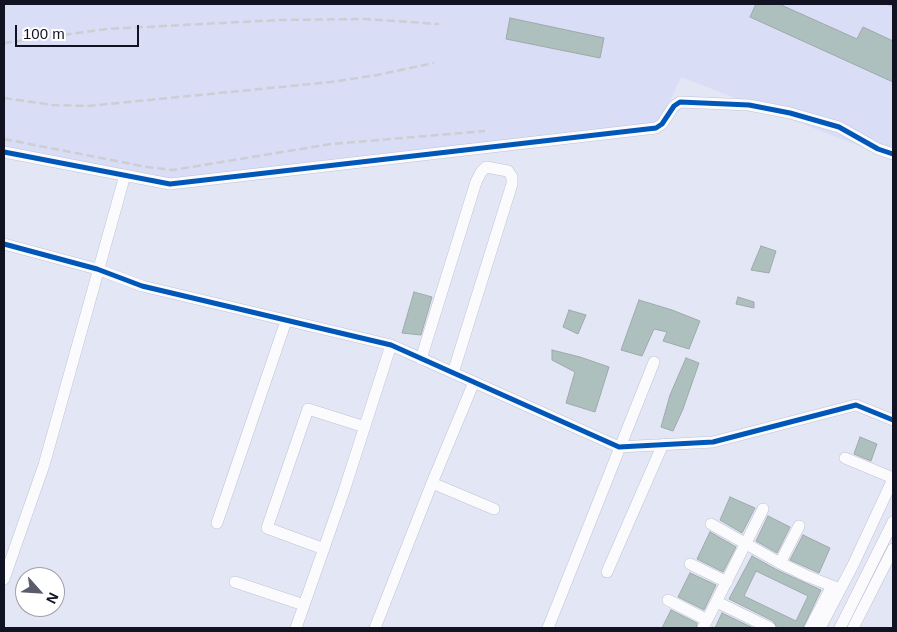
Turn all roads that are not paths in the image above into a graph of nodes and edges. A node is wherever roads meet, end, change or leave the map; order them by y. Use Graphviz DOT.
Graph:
graph roads {
  1 [pos="4,152"];
  2 [pos="893,154"];
  3 [pos="125,175"];
  4 [pos="4,244"];
  5 [pos="97,269"];
  6 [pos="286,321"];
  7 [pos="391,346"];
  8 [pos="420,359"];
  9 [pos="654,362"];
  10 [pos="453,373"];
  11 [pos="474,382"];
  12 [pos="893,420"];
  13 [pos="365,427"];
  14 [pos="663,444"];
  15 [pos="619,446"];
  16 [pos="845,458"];
  17 [pos="893,478"];
  18 [pos="432,483"];
  19 [pos="494,508"];
  20 [pos="763,509"];
  21 [pos="893,522"];
  22 [pos="217,523"];
  23 [pos="710,524"];
  24 [pos="799,526"];
  25 [pos="746,544"];
  26 [pos="324,549"];
  27 [pos="893,549"];
  28 [pos="780,563"];
  29 [pos="690,564"];
  30 [pos="888,571"];
  31 [pos="607,572"];
  32 [pos="4,578"];
  33 [pos="234,582"];
  34 [pos="727,582"];
  35 [pos="836,588"];
  36 [pos="668,600"];
  37 [pos="717,602"];
  38 [pos="304,605"];
  39 [pos="705,624"];
  40 [pos="854,625"];
  41 [pos="296,628"];
  42 [pos="375,628"];
  43 [pos="548,628"];
  44 [pos="770,628"];
  45 [pos="810,628"];
  46 [pos="820,628"];
  47 [pos="840,628"];
  48 [pos="867,628"];
  1 -- 3 [label="street"];
  2 -- 3 [label="street"];
  3 -- 5 [label="street"];
  4 -- 5 [label="street"];
  5 -- 6 [label="street"];
  5 -- 32 [label="street"];
  6 -- 7 [label="street"];
  6 -- 22 [label="street"];
  7 -- 8 [label="street"];
  7 -- 13 [label="street"];
  8 -- 10 [label="street"];
  8 -- 10 [label="street"];
  9 -- 15 [label="street"];
  10 -- 11 [label="street"];
  11 -- 15 [label="street"];
  11 -- 18 [label="street"];
  12 -- 14 [label="street"];
  13 -- 26 [label="street"];
  13 -- 26 [label="street"];
  14 -- 15 [label="street"];
  14 -- 31 [label="street"];
  15 -- 43 [label="street"];
  16 -- 17 [label="street"];
  17 -- 35 [label="street"];
  18 -- 19 [label="street"];
  18 -- 42 [label="street"];
  20 -- 25 [label="street"];
  21 -- 47 [label="street"];
  23 -- 25 [label="street"];
  24 -- 28 [label="street"];
  25 -- 28 [label="street"];
  25 -- 34 [label="street"];
  26 -- 38 [label="street"];
  27 -- 30 [label="street"];
  28 -- 35 [label="street"];
  29 -- 34 [label="street"];
  30 -- 40 [label="street"];
  33 -- 38 [label="street"];
  34 -- 37 [label="street"];
  35 -- 45 [label="street"];
  35 -- 46 [label="street"];
  36 -- 39 [label="street"];
  37 -- 39 [label="street"];
  37 -- 44 [label="street"];
  38 -- 41 [label="street"];
  40 -- 48 [label="street"];
}
